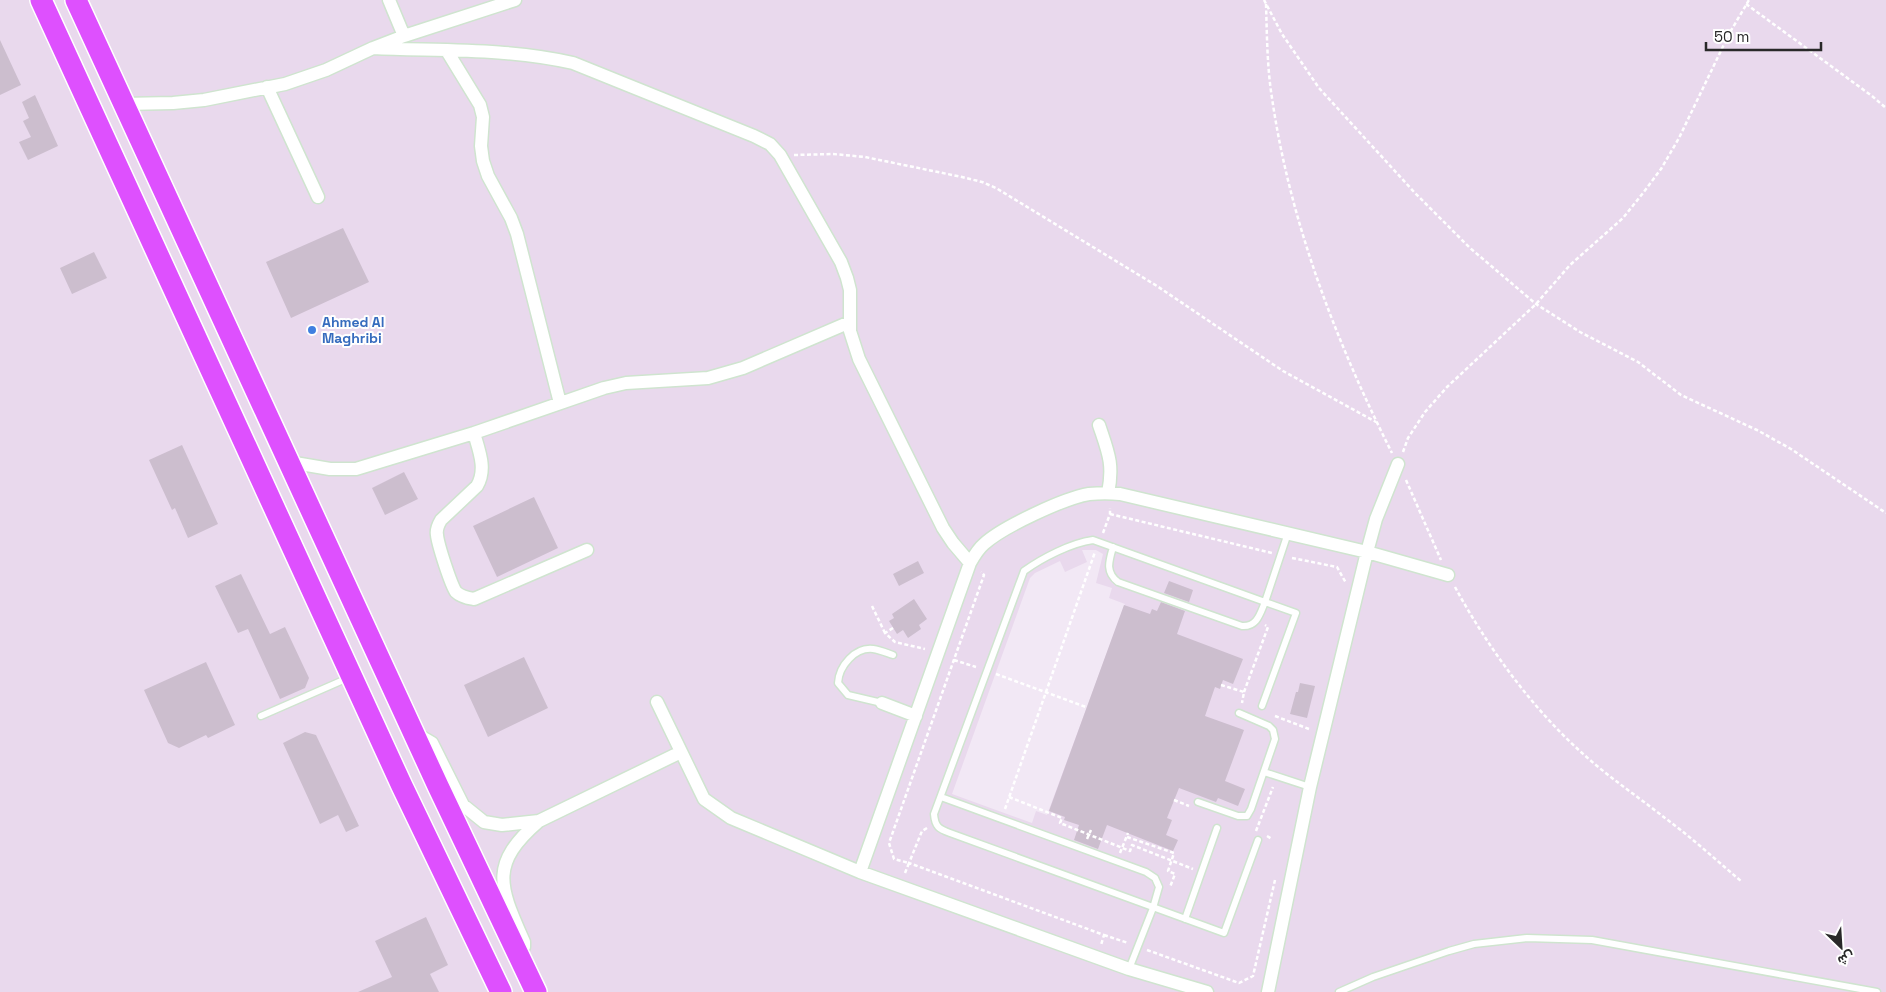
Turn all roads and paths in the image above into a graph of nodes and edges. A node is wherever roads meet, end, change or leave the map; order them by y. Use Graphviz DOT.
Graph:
graph roads {
  1 [pos="41,0"];
  2 [pos="389,0"];
  3 [pos="1749,0"];
  4 [pos="79,1"];
  5 [pos="509,1"];
  6 [pos="1265,2"];
  7 [pos="1746,4"];
  8 [pos="404,36"];
  9 [pos="373,48"];
  10 [pos="447,51"];
  11 [pos="267,87"];
  12 [pos="123,104"];
  13 [pos="1886,108"];
  14 [pos="780,155"];
  15 [pos="318,197"];
  16 [pos="1536,304"];
  17 [pos="850,322"];
  18 [pos="560,403"];
  19 [pos="1377,423"];
  20 [pos="1099,425"];
  21 [pos="474,433"];
  22 [pos="288,462"];
  23 [pos="1398,464"];
  24 [pos="1108,493"];
  25 [pos="1886,513"];
  26 [pos="1110,514"];
  27 [pos="1288,533"];
  28 [pos="1100,542"];
  29 [pos="1113,547"];
  30 [pos="587,550"];
  31 [pos="1367,552"];
  32 [pos="1281,556"];
  33 [pos="970,563"];
  34 [pos="1448,575"];
  35 [pos="1346,584"];
  36 [pos="1265,602"];
  37 [pos="872,606"];
  38 [pos="1256,622"];
  39 [pos="893,628"];
  40 [pos="885,632"];
  41 [pos="938,653"];
  42 [pos="893,655"];
  43 [pos="954,660"];
  44 [pos="987,670"];
  45 [pos="352,676"];
  46 [pos="1046,692"];
  47 [pos="1244,692"];
  48 [pos="657,702"];
  49 [pos="882,703"];
  50 [pos="1262,706"];
  51 [pos="1086,707"];
  52 [pos="1239,713"];
  53 [pos="261,716"];
  54 [pos="916,716"];
  55 [pos="413,732"];
  56 [pos="681,752"];
  57 [pos="1264,772"];
  58 [pos="1277,776"];
  59 [pos="1310,787"];
  60 [pos="940,797"];
  61 [pos="1009,797"];
  62 [pos="1198,802"];
  63 [pos="1001,820"];
  64 [pos="539,821"];
  65 [pos="935,823"];
  66 [pos="1217,828"];
  67 [pos="1272,839"];
  68 [pos="1258,840"];
  69 [pos="1122,847"];
  70 [pos="1172,860"];
  71 [pos="1117,862"];
  72 [pos="909,863"];
  73 [pos="860,872"];
  74 [pos="1202,872"];
  75 [pos="1275,879"];
  76 [pos="1741,881"];
  77 [pos="901,886"];
  78 [pos="1153,908"];
  79 [pos="1162,911"];
  80 [pos="1185,920"];
  81 [pos="1104,935"];
  82 [pos="1138,946"];
  83 [pos="1096,957"];
  84 [pos="1129,969"];
  85 [pos="525,970"];
  86 [pos="501,992"];
  87 [pos="536,992"];
  88 [pos="1207,992"];
  89 [pos="1268,992"];
  90 [pos="1339,992"];
  91 [pos="1877,992"];
  1 -- 45 [label="highway"];
  2 -- 8 [label="street"];
  3 -- 7 [label="path"];
  4 -- 12 [label="highway"];
  5 -- 8 [label="street"];
  6 -- 16 [label="path"];
  6 -- 19 [label="path"];
  7 -- 13 [label="path"];
  7 -- 16 [label="path"];
  8 -- 9 [label="street"];
  9 -- 10 [label="street"];
  9 -- 11 [label="street"];
  10 -- 14 [label="street"];
  10 -- 18 [label="street"];
  11 -- 12 [label="street"];
  11 -- 15 [label="street"];
  12 -- 22 [label="highway"];
  14 -- 17 [label="street"];
  14 -- 19 [label="path"];
  16 -- 23 [label="path"];
  16 -- 25 [label="path"];
  17 -- 18 [label="street"];
  17 -- 33 [label="street"];
  18 -- 21 [label="street"];
  19 -- 23 [label="path"];
  20 -- 24 [label="street"];
  21 -- 22 [label="street"];
  21 -- 30 [label="street"];
  22 -- 55 [label="highway"];
  23 -- 31 [label="street"];
  23 -- 34 [label="path"];
  24 -- 26 [label="path"];
  24 -- 27 [label="street"];
  24 -- 33 [label="street"];
  26 -- 28 [label="path"];
  26 -- 32 [label="path"];
  27 -- 31 [label="street"];
  27 -- 32 [label="lane"];
  28 -- 29 [label="lane"];
  28 -- 44 [label="lane"];
  28 -- 46 [label="path"];
  29 -- 36 [label="lane"];
  29 -- 38 [label="lane"];
  31 -- 34 [label="street"];
  31 -- 59 [label="street"];
  32 -- 35 [label="path"];
  32 -- 36 [label="lane"];
  33 -- 41 [label="street"];
  33 -- 43 [label="path"];
  34 -- 76 [label="path"];
  36 -- 38 [label="lane"];
  36 -- 50 [label="lane"];
  37 -- 40 [label="path"];
  38 -- 47 [label="path"];
  39 -- 40 [label="path"];
  40 -- 41 [label="path"];
  41 -- 54 [label="street"];
  42 -- 49 [label="lane"];
  43 -- 44 [label="path"];
  43 -- 72 [label="path"];
  44 -- 46 [label="path"];
  44 -- 60 [label="lane"];
  45 -- 53 [label="lane"];
  45 -- 86 [label="highway"];
  46 -- 51 [label="path"];
  46 -- 61 [label="path"];
  48 -- 56 [label="street"];
  49 -- 54 [label="street"];
  52 -- 57 [label="lane"];
  54 -- 73 [label="street"];
  55 -- 64 [label="street"];
  55 -- 85 [label="highway"];
  56 -- 64 [label="street"];
  56 -- 73 [label="street"];
  57 -- 58 [label="lane"];
  57 -- 62 [label="lane"];
  58 -- 59 [label="lane"];
  58 -- 67 [label="path"];
  59 -- 89 [label="street"];
  60 -- 63 [label="lane"];
  60 -- 65 [label="lane"];
  61 -- 63 [label="path"];
  61 -- 69 [label="path"];
  63 -- 71 [label="lane"];
  64 -- 85 [label="street"];
  65 -- 72 [label="path"];
  65 -- 78 [label="lane"];
  66 -- 74 [label="lane"];
  68 -- 80 [label="lane"];
  69 -- 70 [label="path"];
  69 -- 70 [label="path"];
  69 -- 71 [label="path"];
  70 -- 74 [label="path"];
  70 -- 79 [label="path"];
  71 -- 78 [label="lane"];
  72 -- 77 [label="path"];
  72 -- 81 [label="path"];
  73 -- 77 [label="street"];
  74 -- 80 [label="lane"];
  75 -- 82 [label="path"];
  77 -- 83 [label="street"];
  78 -- 79 [label="lane"];
  78 -- 82 [label="lane"];
  79 -- 80 [label="lane"];
  81 -- 82 [label="path"];
  81 -- 83 [label="path"];
  82 -- 84 [label="lane"];
  83 -- 84 [label="street"];
  84 -- 88 [label="street"];
  85 -- 87 [label="highway"];
  90 -- 91 [label="lane"];
}
